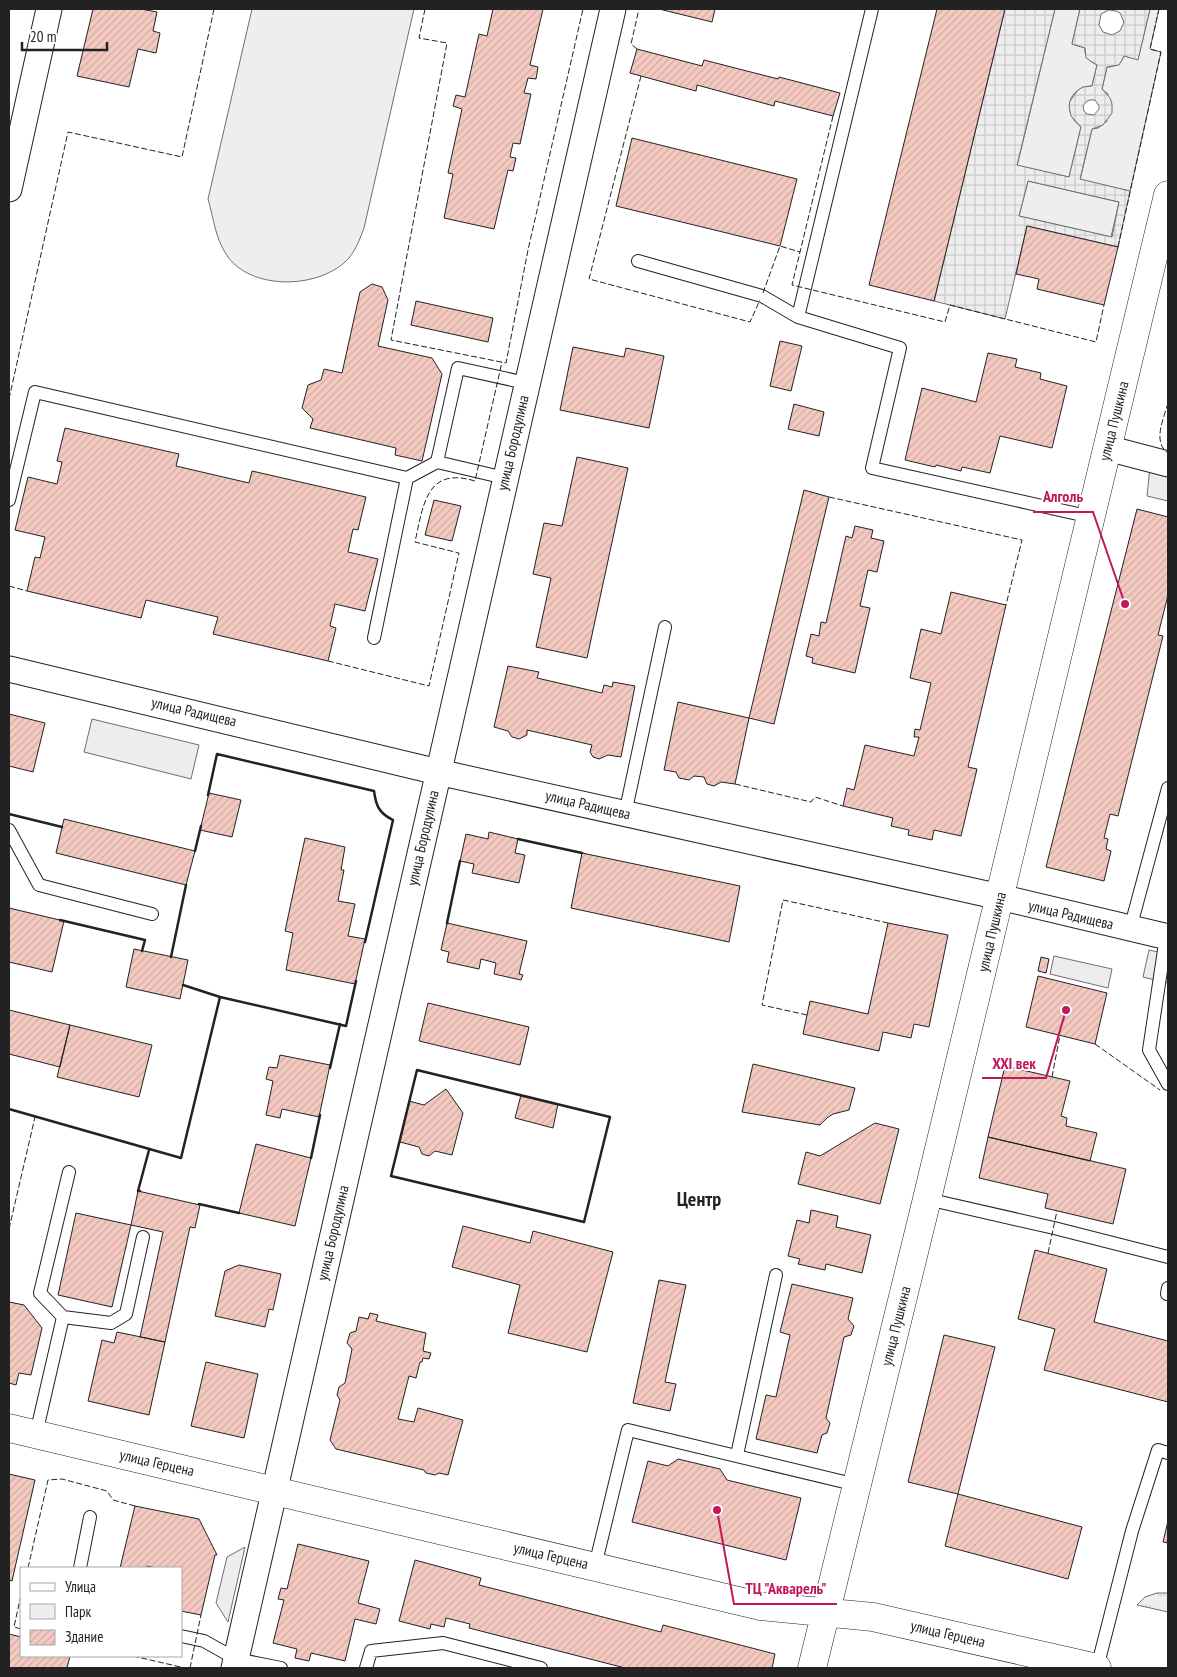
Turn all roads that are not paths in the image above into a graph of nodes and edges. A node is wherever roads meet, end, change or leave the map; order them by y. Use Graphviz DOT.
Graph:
graph roads {
  1 [pos="49,9"];
  2 [pos="613,9"];
  3 [pos="872,9"];
  4 [pos="9,189"];
  5 [pos="1168,195"];
  6 [pos="638,261"];
  7 [pos="798,317"];
  8 [pos="526,383"];
  9 [pos="1107,448"];
  10 [pos="437,462"];
  11 [pos="1168,464"];
  12 [pos="407,478"];
  13 [pos="505,478"];
  14 [pos="9,500"];
  15 [pos="1091,517"];
  16 [pos="665,628"];
  17 [pos="374,638"];
  18 [pos="9,669"];
  19 [pos="438,772"];
  20 [pos="1168,789"];
  21 [pos="625,814"];
  22 [pos="9,830"];
  23 [pos="1000,898"];
  24 [pos="152,914"];
  25 [pos="1130,929"];
  26 [pos="1167,937"];
  27 [pos="1168,1084"];
  28 [pos="69,1172"];
  29 [pos="927,1199"];
  30 [pos="143,1237"];
  31 [pos="1168,1257"];
  32 [pos="776,1275"];
  33 [pos="63,1317"];
  34 [pos="9,1428"];
  35 [pos="36,1434"];
  36 [pos="1168,1453"];
  37 [pos="736,1455"];
  38 [pos="857,1486"];
  39 [pos="275,1490"];
  40 [pos="90,1517"];
  41 [pos="595,1566"];
  42 [pos="80,1567"];
  43 [pos="826,1612"];
  44 [pos="182,1636"];
  45 [pos="235,1664"];
  46 [pos="281,1668"];
  47 [pos="366,1668"];
  48 [pos="541,1668"];
  49 [pos="812,1668"];
  50 [pos="1097,1668"];
  1 -- 4 [label="street"];
  2 -- 8 [label="street, улица Бородулина"];
  3 -- 7 [label="lane"];
  5 -- 9 [label="street, улица Пушкина"];
  6 -- 7 [label="lane"];
  7 -- 15 [label="lane"];
  8 -- 10 [label="lane"];
  8 -- 13 [label="street, улица Бородулина"];
  9 -- 11 [label="street"];
  9 -- 15 [label="street, улица Пушкина"];
  10 -- 12 [label="lane"];
  10 -- 13 [label="lane"];
  12 -- 14 [label="lane"];
  12 -- 17 [label="lane"];
  13 -- 19 [label="street, улица Бородулина"];
  15 -- 23 [label="street, улица Пушкина"];
  16 -- 21 [label="lane"];
  18 -- 19 [label="street, улица Радищева"];
  19 -- 21 [label="street, улица Радищева"];
  19 -- 39 [label="street, улица Бородулина"];
  20 -- 25 [label="lane"];
  21 -- 23 [label="street, улица Радищева"];
  22 -- 24 [label="lane"];
  23 -- 25 [label="street, улица Радищева"];
  23 -- 29 [label="street, улица Пушкина"];
  25 -- 26 [label="street, улица Радищева"];
  26 -- 27 [label="lane"];
  28 -- 33 [label="lane"];
  29 -- 31 [label="lane"];
  29 -- 38 [label="street, улица Пушкина"];
  30 -- 33 [label="lane"];
  32 -- 37 [label="lane"];
  33 -- 35 [label="lane"];
  34 -- 35 [label="street, улица Герцена"];
  35 -- 39 [label="street, улица Герцена"];
  36 -- 50 [label="lane"];
  37 -- 38 [label="lane"];
  37 -- 41 [label="lane"];
  38 -- 43 [label="street, улица Пушкина"];
  39 -- 41 [label="street, улица Герцена"];
  39 -- 45 [label="street, улица Бородулина"];
  40 -- 42 [label="lane"];
  41 -- 43 [label="street, улица Герцена"];
  43 -- 49 [label="street, улица Пушкина"];
  43 -- 50 [label="street, улица Герцена"];
  44 -- 45 [label="lane"];
  45 -- 46 [label="lane"];
  47 -- 48 [label="lane"];
}
